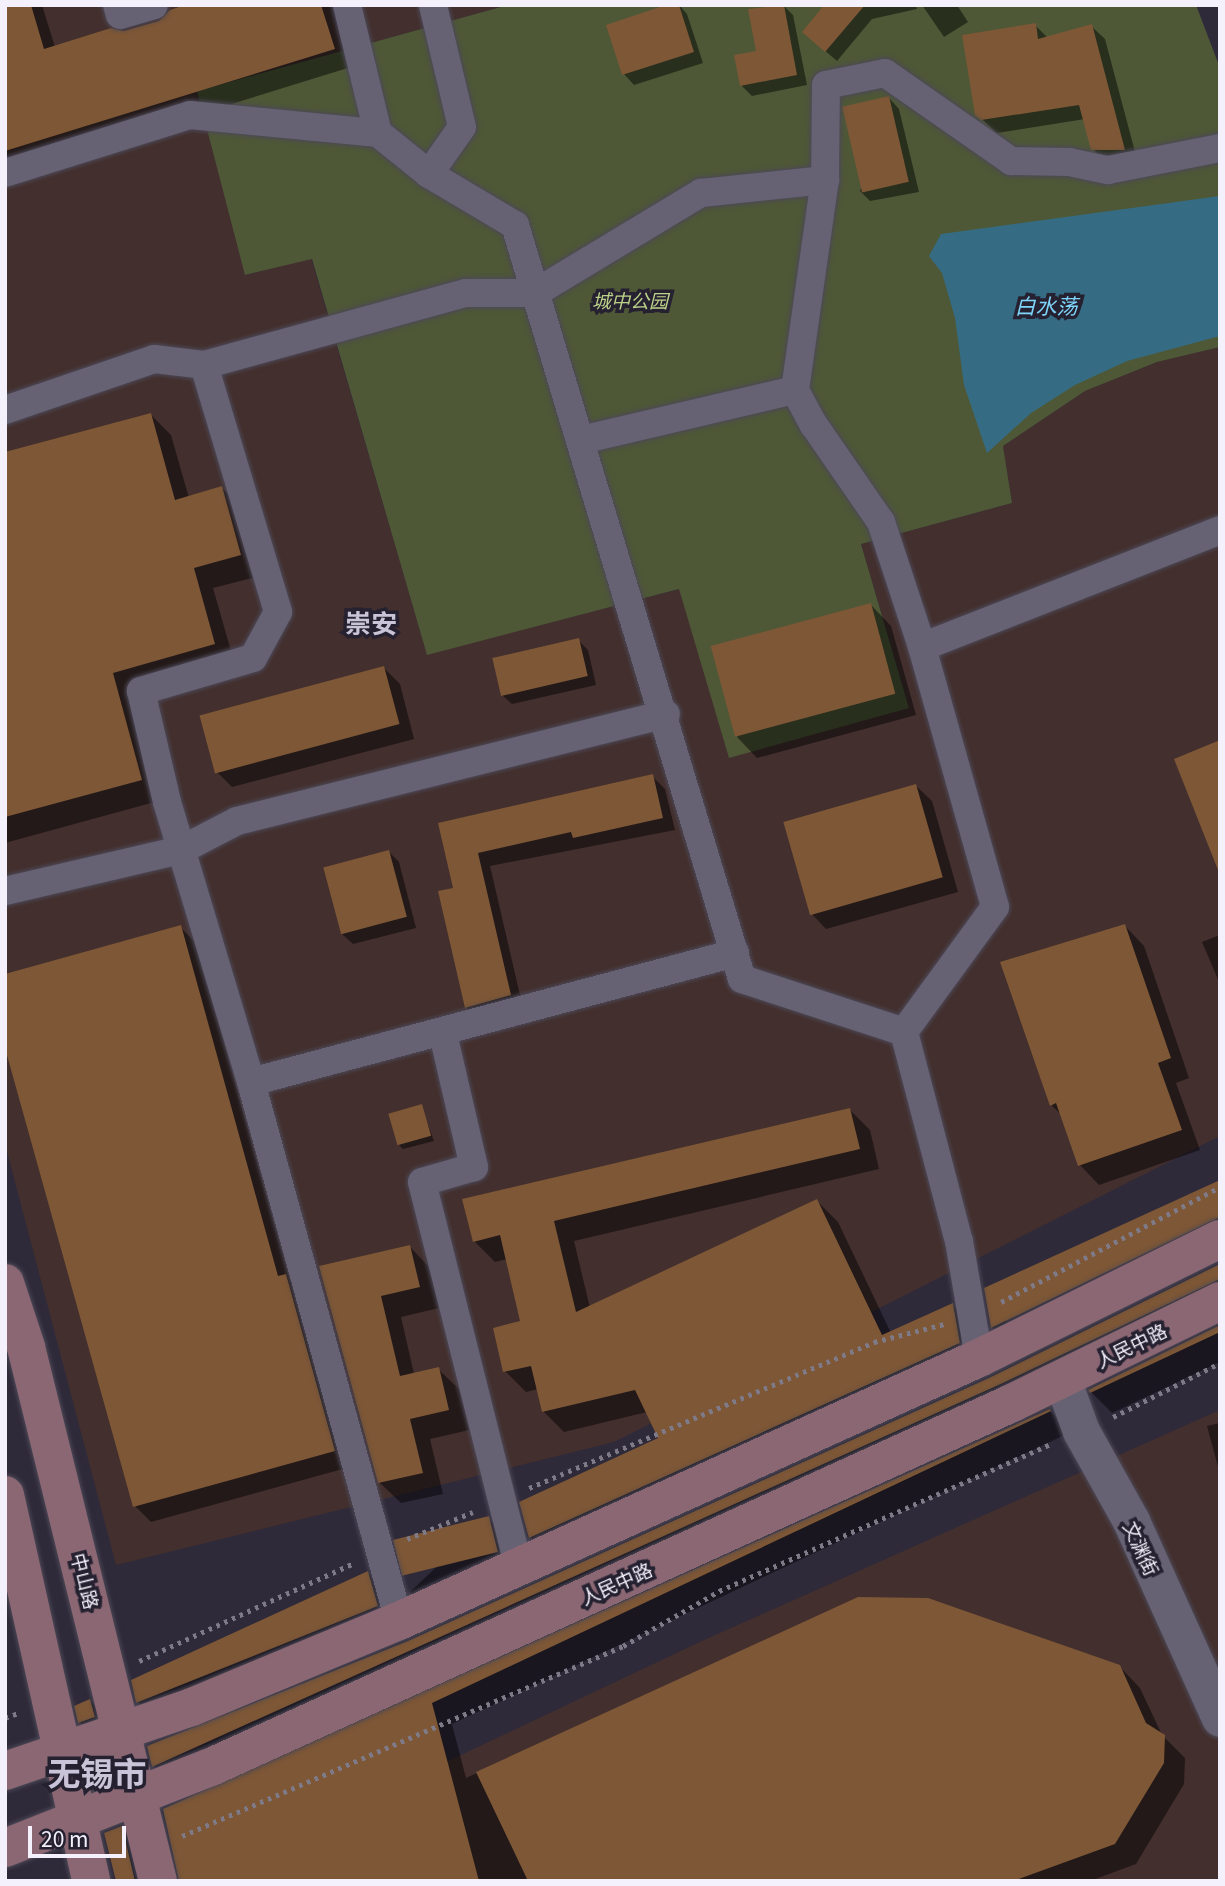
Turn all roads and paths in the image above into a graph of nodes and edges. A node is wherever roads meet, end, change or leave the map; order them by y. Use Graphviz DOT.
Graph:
graph roads {
  1 [pos="117,5"];
  2 [pos="154,5"];
  3 [pos="347,5"];
  4 [pos="433,5"];
  5 [pos="378,133"];
  6 [pos="1220,149"];
  7 [pos="5,173"];
  8 [pos="429,174"];
  9 [pos="825,180"];
  10 [pos="535,293"];
  11 [pos="204,365"];
  12 [pos="795,390"];
  13 [pos="5,410"];
  14 [pos="581,440"];
  15 [pos="1220,530"];
  16 [pos="922,647"];
  17 [pos="666,715"];
  18 [pos="181,850"];
  19 [pos="5,891"];
  20 [pos="735,953"];
  21 [pos="904,1032"];
  22 [pos="443,1034"];
  23 [pos="251,1082"];
  24 [pos="1220,1187"];
  25 [pos="1220,1239"];
  26 [pos="5,1283"];
  27 [pos="1220,1301"];
  28 [pos="972,1317"];
  29 [pos="979,1358"];
  30 [pos="1220,1363"];
  31 [pos="1062,1379"];
  32 [pos="1081,1431"];
  33 [pos="5,1495"];
  34 [pos="502,1499"];
  35 [pos="379,1551"];
  36 [pos="519,1568"];
  37 [pos="399,1621"];
  38 [pos="109,1674"];
  39 [pos="49,1699"];
  40 [pos="5,1718"];
  41 [pos="1220,1718"];
  42 [pos="123,1731"];
  43 [pos="61,1752"];
  44 [pos="5,1771"];
  45 [pos="138,1796"];
  46 [pos="77,1819"];
  47 [pos="5,1847"];
  48 [pos="154,1865"];
  49 [pos="92,1881"];
  1 -- 2 [label="street"];
  3 -- 5 [label="street"];
  4 -- 8 [label="street"];
  5 -- 7 [label="street"];
  5 -- 8 [label="street"];
  6 -- 9 [label="street"];
  8 -- 10 [label="street"];
  9 -- 10 [label="street"];
  9 -- 12 [label="street"];
  10 -- 11 [label="street"];
  10 -- 14 [label="street"];
  11 -- 13 [label="street"];
  11 -- 18 [label="street"];
  12 -- 14 [label="street"];
  12 -- 16 [label="street"];
  14 -- 17 [label="street"];
  15 -- 16 [label="street"];
  16 -- 21 [label="street"];
  17 -- 18 [label="street"];
  17 -- 20 [label="street"];
  18 -- 19 [label="street"];
  18 -- 23 [label="street"];
  20 -- 21 [label="street"];
  20 -- 22 [label="street"];
  21 -- 28 [label="street"];
  22 -- 23 [label="street"];
  22 -- 34 [label="street"];
  23 -- 35 [label="street"];
  24 -- 28 [label="path"];
  25 -- 29 [label="main road"];
  26 -- 38 [label="main road, 中山路"];
  27 -- 31 [label="main road, 人民中路"];
  28 -- 29 [label="street"];
  28 -- 34 [label="path"];
  29 -- 36 [label="main road"];
  30 -- 32 [label="path"];
  31 -- 32 [label="street, 文渊街"];
  31 -- 45 [label="main road, 人民中路"];
  32 -- 41 [label="street, 文渊街"];
  32 -- 48 [label="path"];
  33 -- 39 [label="main road"];
  34 -- 35 [label="path"];
  34 -- 36 [label="street"];
  35 -- 37 [label="street"];
  35 -- 38 [label="path"];
  36 -- 37 [label="main road"];
  37 -- 42 [label="main road"];
  38 -- 42 [label="main road, 中山路"];
  39 -- 40 [label="path"];
  39 -- 43 [label="main road"];
  42 -- 43 [label="main road"];
  42 -- 45 [label="main road, 中山路"];
  43 -- 44 [label="main road"];
  43 -- 46 [label="main road"];
  45 -- 46 [label="main road, 人民中路"];
  45 -- 48 [label="main road, 中山路"];
  46 -- 47 [label="main road, 人民中路"];
  46 -- 49 [label="main road"];
}
